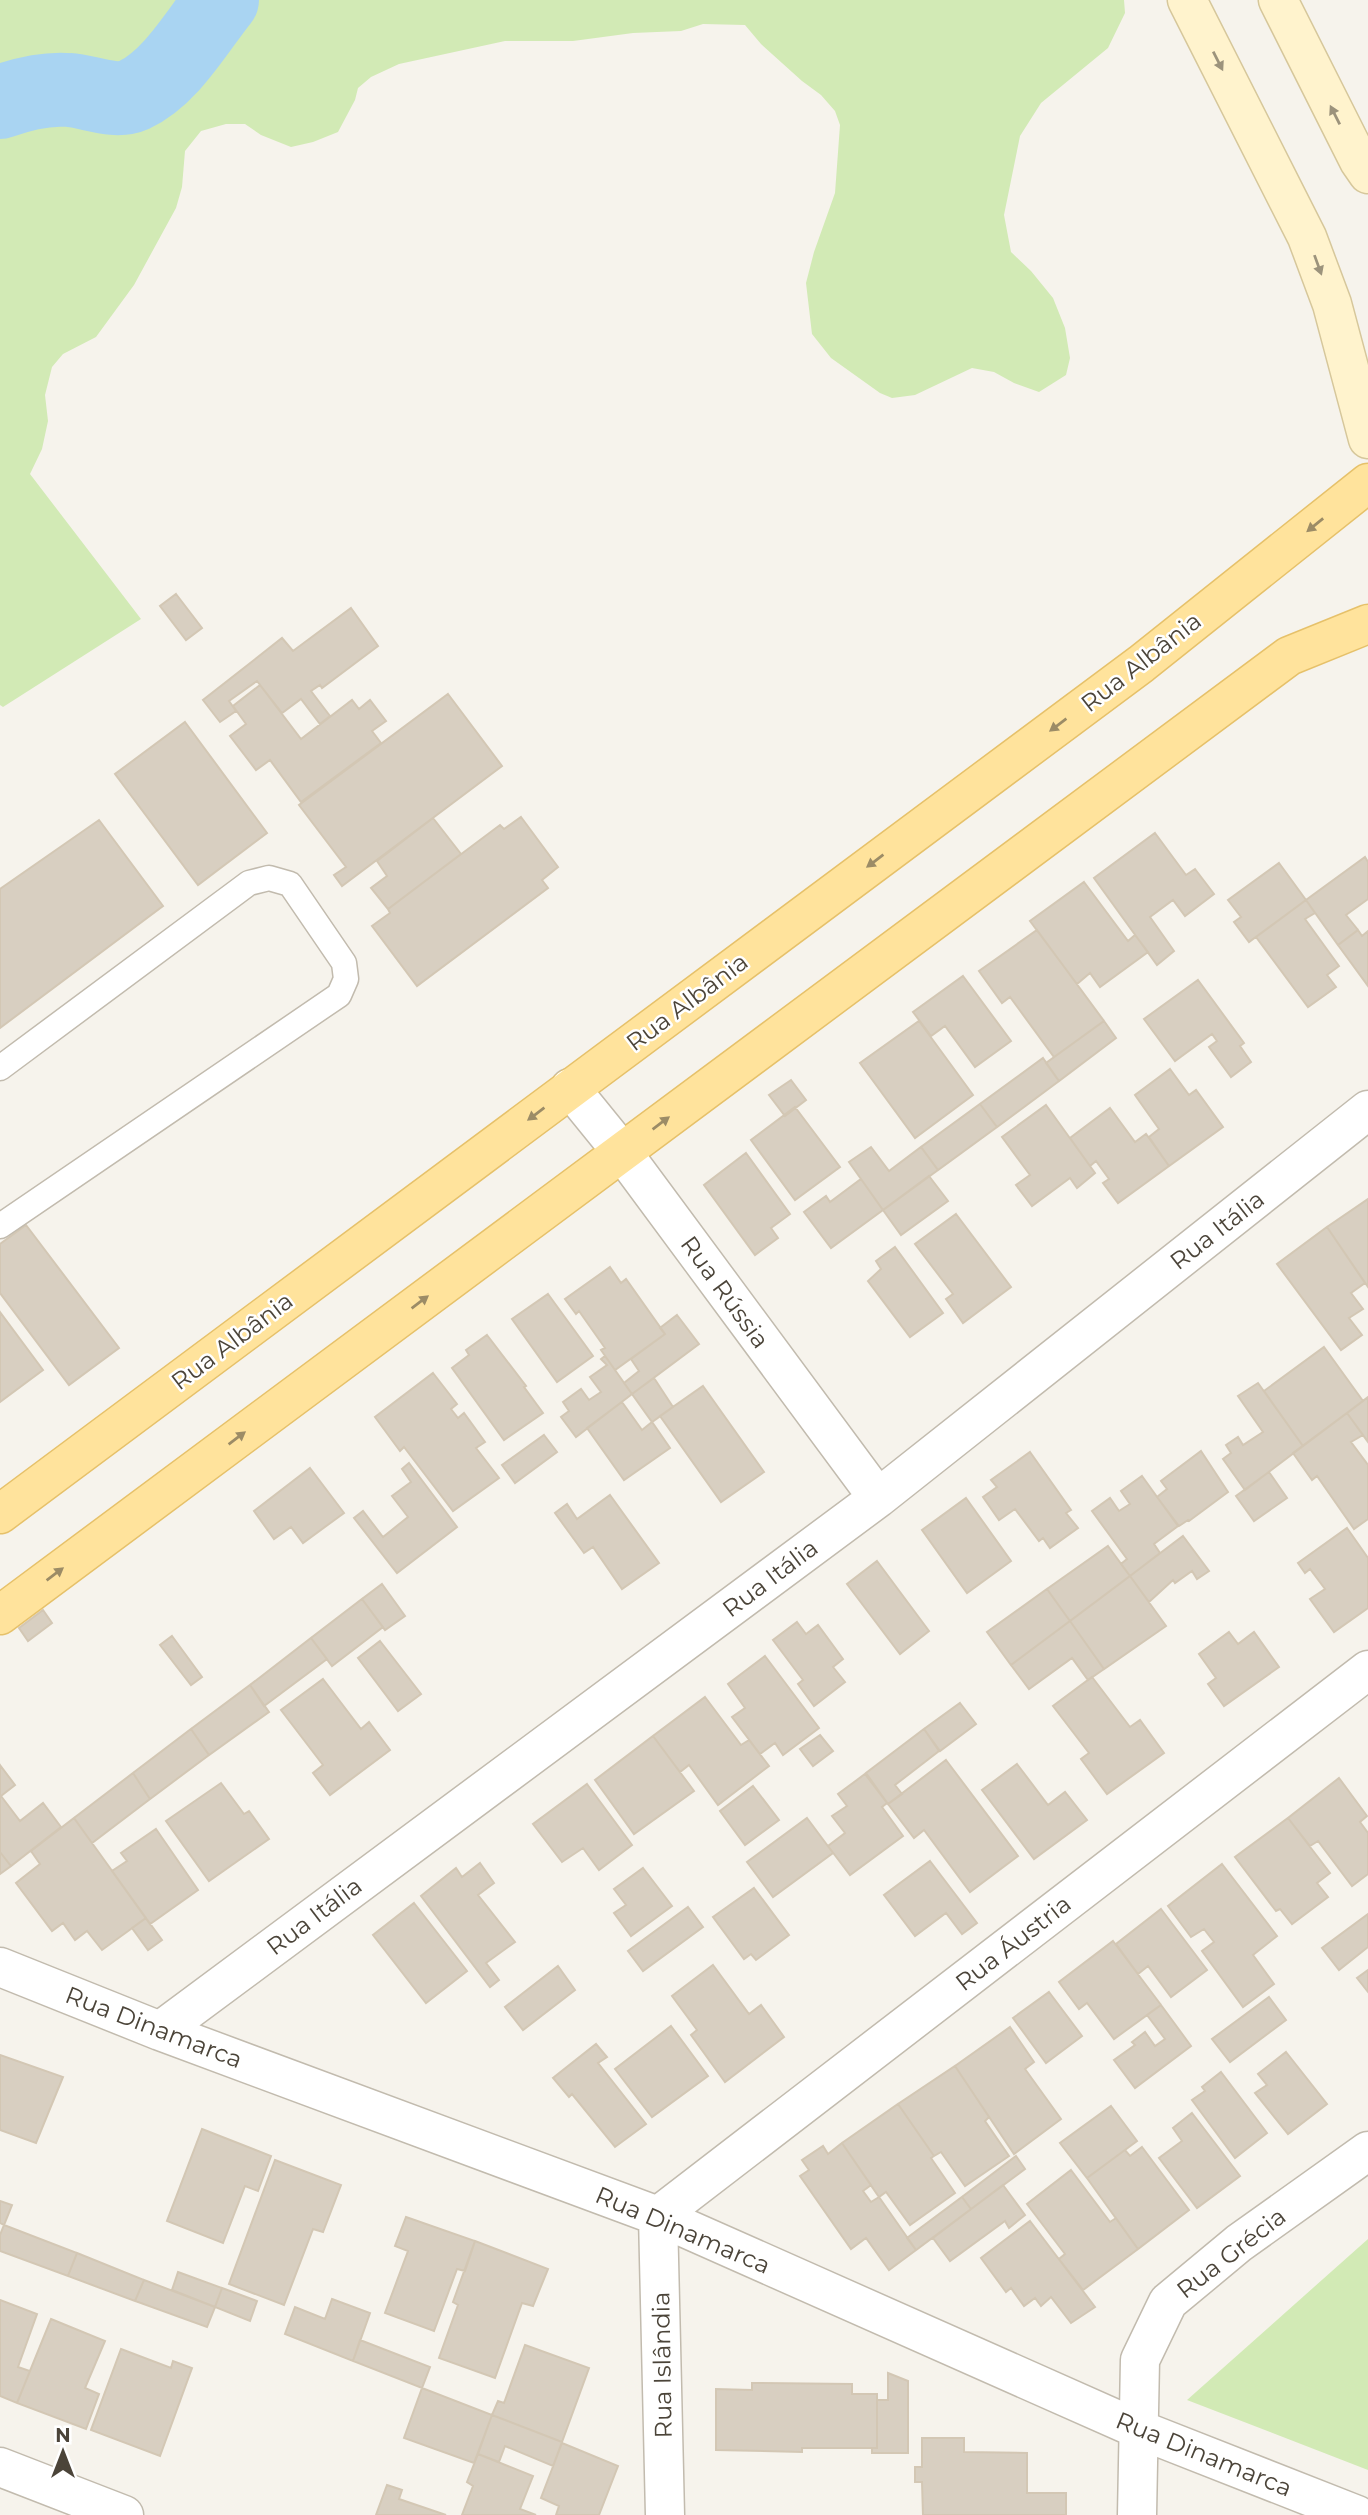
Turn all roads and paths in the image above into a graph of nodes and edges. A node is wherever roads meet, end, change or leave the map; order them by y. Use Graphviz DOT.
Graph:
graph roads {
  1 [pos="1187,0"];
  2 [pos="1278,0"];
  3 [pos="1368,174"];
  4 [pos="1368,439"];
  5 [pos="1368,483"];
  6 [pos="1368,624"];
  7 [pos="0,1068"];
  8 [pos="570,1088"];
  9 [pos="1368,1110"];
  10 [pos="622,1152"];
  11 [pos="0,1226"];
  12 [pos="877,1498"];
  13 [pos="0,1514"];
  14 [pos="0,1615"];
  15 [pos="1368,1670"];
  16 [pos="0,1967"];
  17 [pos="160,2031"];
  18 [pos="1368,2151"];
  19 [pos="658,2216"];
  20 [pos="1138,2429"];
  21 [pos="0,2467"];
  22 [pos="124,2515"];
  23 [pos="665,2515"];
  24 [pos="1137,2515"];
  25 [pos="1357,2515"];
  1 -- 4 [label="main road, one-way"];
  3 -- 2 [label="main road, one-way"];
  5 -- 8 [label="main road, Rua Albânia, one-way"];
  10 -- 6 [label="main road, one-way"];
  7 -- 11 [label="lane"];
  8 -- 10 [label="street, Rua Rússia"];
  8 -- 13 [label="main road, Rua Albânia, one-way"];
  9 -- 12 [label="street, Rua Itália"];
  10 -- 12 [label="street, Rua Rússia"];
  14 -- 10 [label="main road, one-way"];
  12 -- 17 [label="street, Rua Itália"];
  15 -- 19 [label="street, Rua Áustria"];
  16 -- 17 [label="street, Rua Dinamarca"];
  17 -- 19 [label="street, Rua Dinamarca"];
  18 -- 20 [label="street, Rua Grécia"];
  19 -- 20 [label="street, Rua Dinamarca"];
  19 -- 23 [label="street, Rua Islândia"];
  20 -- 24 [label="street, Rua Grécia"];
  20 -- 25 [label="street, Rua Dinamarca"];
  21 -- 22 [label="street"];
}
